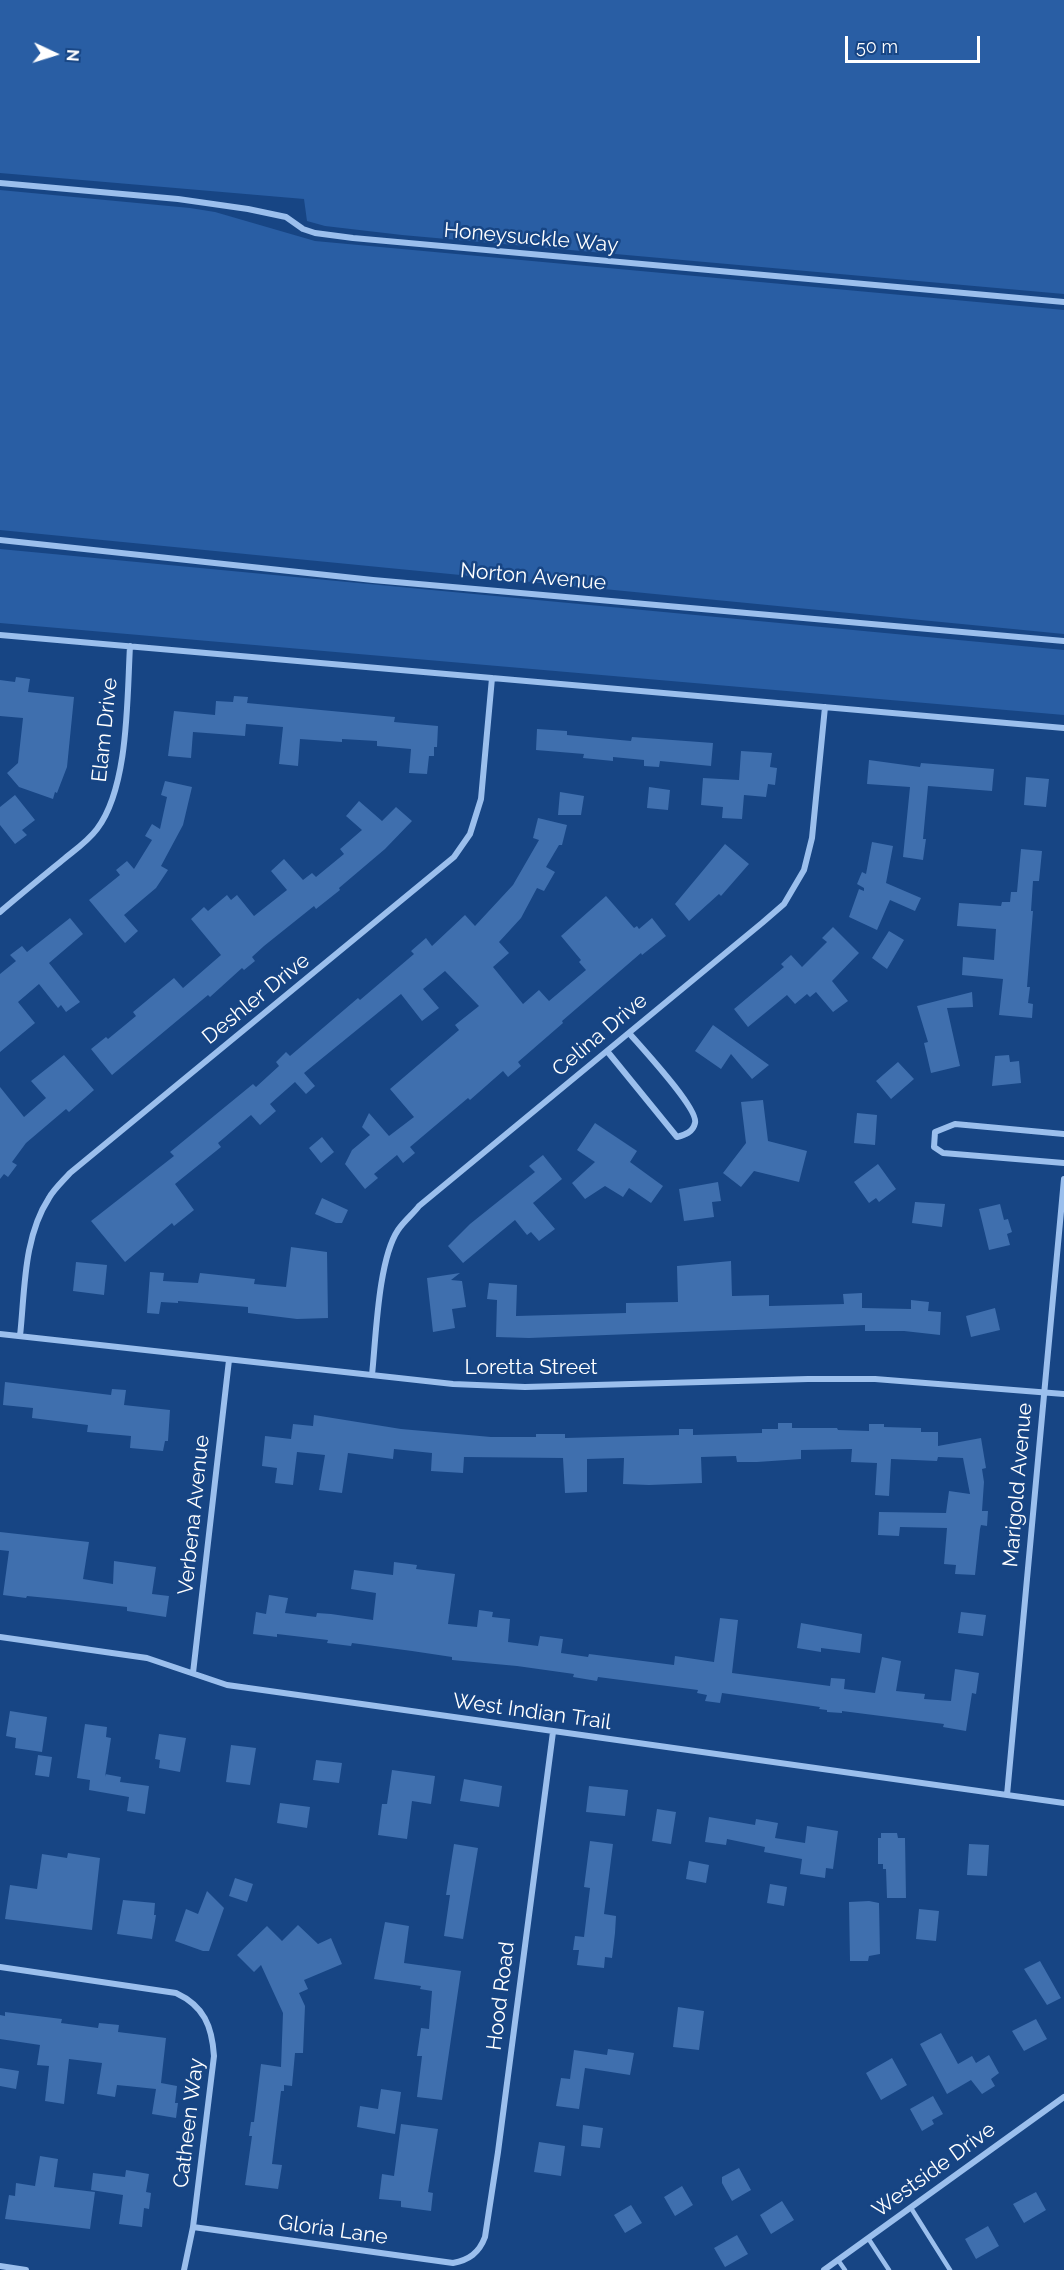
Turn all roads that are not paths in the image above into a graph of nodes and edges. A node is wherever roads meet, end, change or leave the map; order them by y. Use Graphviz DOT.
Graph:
graph roads {
  1 [pos="0,183"];
  2 [pos="1064,302"];
  3 [pos="0,540"];
  4 [pos="0,635"];
  5 [pos="1064,641"];
  6 [pos="130,646"];
  7 [pos="492,678"];
  8 [pos="825,707"];
  9 [pos="1064,728"];
  10 [pos="0,912"];
  11 [pos="629,1033"];
  12 [pos="607,1051"];
  13 [pos="1064,1134"];
  14 [pos="1064,1162"];
  15 [pos="1064,1179"];
  16 [pos="0,1334"];
  17 [pos="20,1336"];
  18 [pos="229,1360"];
  19 [pos="372,1375"];
  20 [pos="1043,1392"];
  21 [pos="1064,1394"];
  22 [pos="0,1637"];
  23 [pos="193,1673"];
  24 [pos="553,1732"];
  25 [pos="1007,1795"];
  26 [pos="1064,1803"];
  27 [pos="0,1967"];
  28 [pos="1064,2097"];
  29 [pos="910,2208"];
  30 [pos="193,2227"];
  31 [pos="868,2238"];
  32 [pos="468,2258"];
  33 [pos="838,2260"];
  34 [pos="0,2266"];
  35 [pos="26,2270"];
  36 [pos="184,2270"];
  37 [pos="824,2270"];
  38 [pos="845,2270"];
  39 [pos="889,2270"];
  40 [pos="950,2270"];
  1 -- 2 [label="street, Honeysuckle Way"];
  3 -- 5 [label="street, Norton Avenue"];
  4 -- 6 [label="street"];
  6 -- 7 [label="street"];
  6 -- 10 [label="street, Elam Drive"];
  7 -- 8 [label="street"];
  7 -- 17 [label="street, Deshler Drive"];
  8 -- 9 [label="street"];
  8 -- 11 [label="street, Celina Drive"];
  11 -- 12 [label="street, Celina Drive"];
  11 -- 12 [label="street"];
  12 -- 19 [label="street, Celina Drive"];
  13 -- 14 [label="street"];
  15 -- 20 [label="street, Marigold Avenue"];
  16 -- 17 [label="street, Loretta Street"];
  17 -- 18 [label="street, Loretta Street"];
  18 -- 19 [label="street, Loretta Street"];
  18 -- 23 [label="street, Verbena Avenue"];
  19 -- 20 [label="street, Loretta Street"];
  20 -- 21 [label="street, Loretta Street"];
  20 -- 25 [label="street, Marigold Avenue"];
  22 -- 23 [label="street, West Indian Trail"];
  23 -- 24 [label="street, West Indian Trail"];
  24 -- 25 [label="street, West Indian Trail"];
  24 -- 32 [label="street, Hood Road"];
  25 -- 26 [label="street, West Indian Trail"];
  27 -- 30 [label="street, Catheen Way"];
  28 -- 29 [label="street, Westside Drive"];
  29 -- 31 [label="street, Westside Drive"];
  29 -- 40 [label="lane"];
  30 -- 32 [label="street, Gloria Lane"];
  30 -- 36 [label="street, Catheen Way"];
  31 -- 33 [label="street, Westside Drive"];
  31 -- 39 [label="lane"];
  33 -- 37 [label="street, Westside Drive"];
  33 -- 38 [label="lane"];
  34 -- 35 [label="street"];
}
